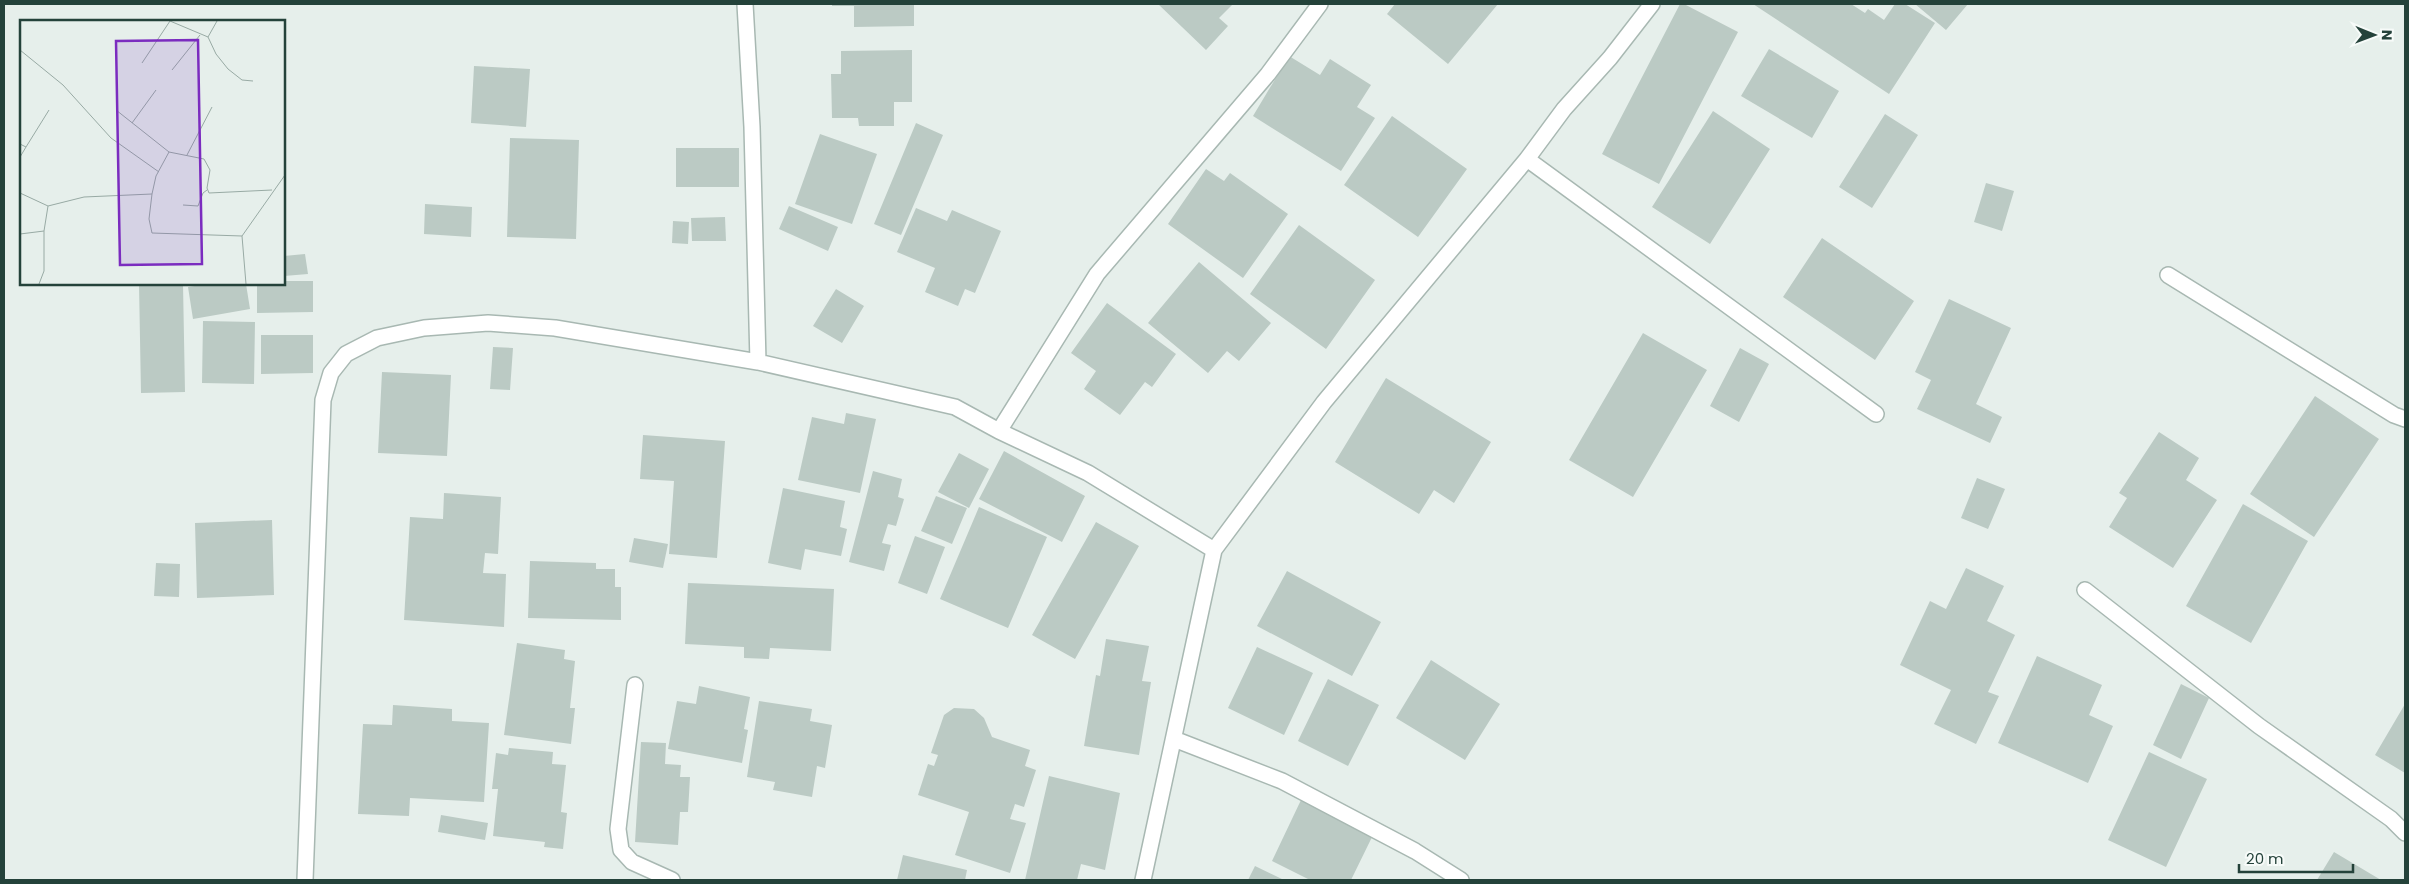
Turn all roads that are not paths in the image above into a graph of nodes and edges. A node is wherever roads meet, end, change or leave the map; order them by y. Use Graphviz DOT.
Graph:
graph roads {
  1 [pos="745,4"];
  2 [pos="1320,4"];
  3 [pos="1652,4"];
  4 [pos="1527,159"];
  5 [pos="2168,275"];
  6 [pos="758,362"];
  7 [pos="1876,414"];
  8 [pos="2405,419"];
  9 [pos="1000,431"];
  10 [pos="1214,550"];
  11 [pos="2085,590"];
  12 [pos="635,685"];
  13 [pos="1174,739"];
  14 [pos="2405,833"];
  15 [pos="305,880"];
  16 [pos="672,880"];
  17 [pos="1143,880"];
  18 [pos="1461,880"];
  1 -- 6 [label="street"];
  2 -- 9 [label="street"];
  3 -- 4 [label="street"];
  4 -- 7 [label="street"];
  4 -- 10 [label="street"];
  5 -- 8 [label="street"];
  6 -- 9 [label="street"];
  6 -- 15 [label="street"];
  9 -- 10 [label="street"];
  10 -- 13 [label="street"];
  11 -- 14 [label="street"];
  12 -- 16 [label="street"];
  13 -- 17 [label="street"];
  13 -- 18 [label="street"];
}
